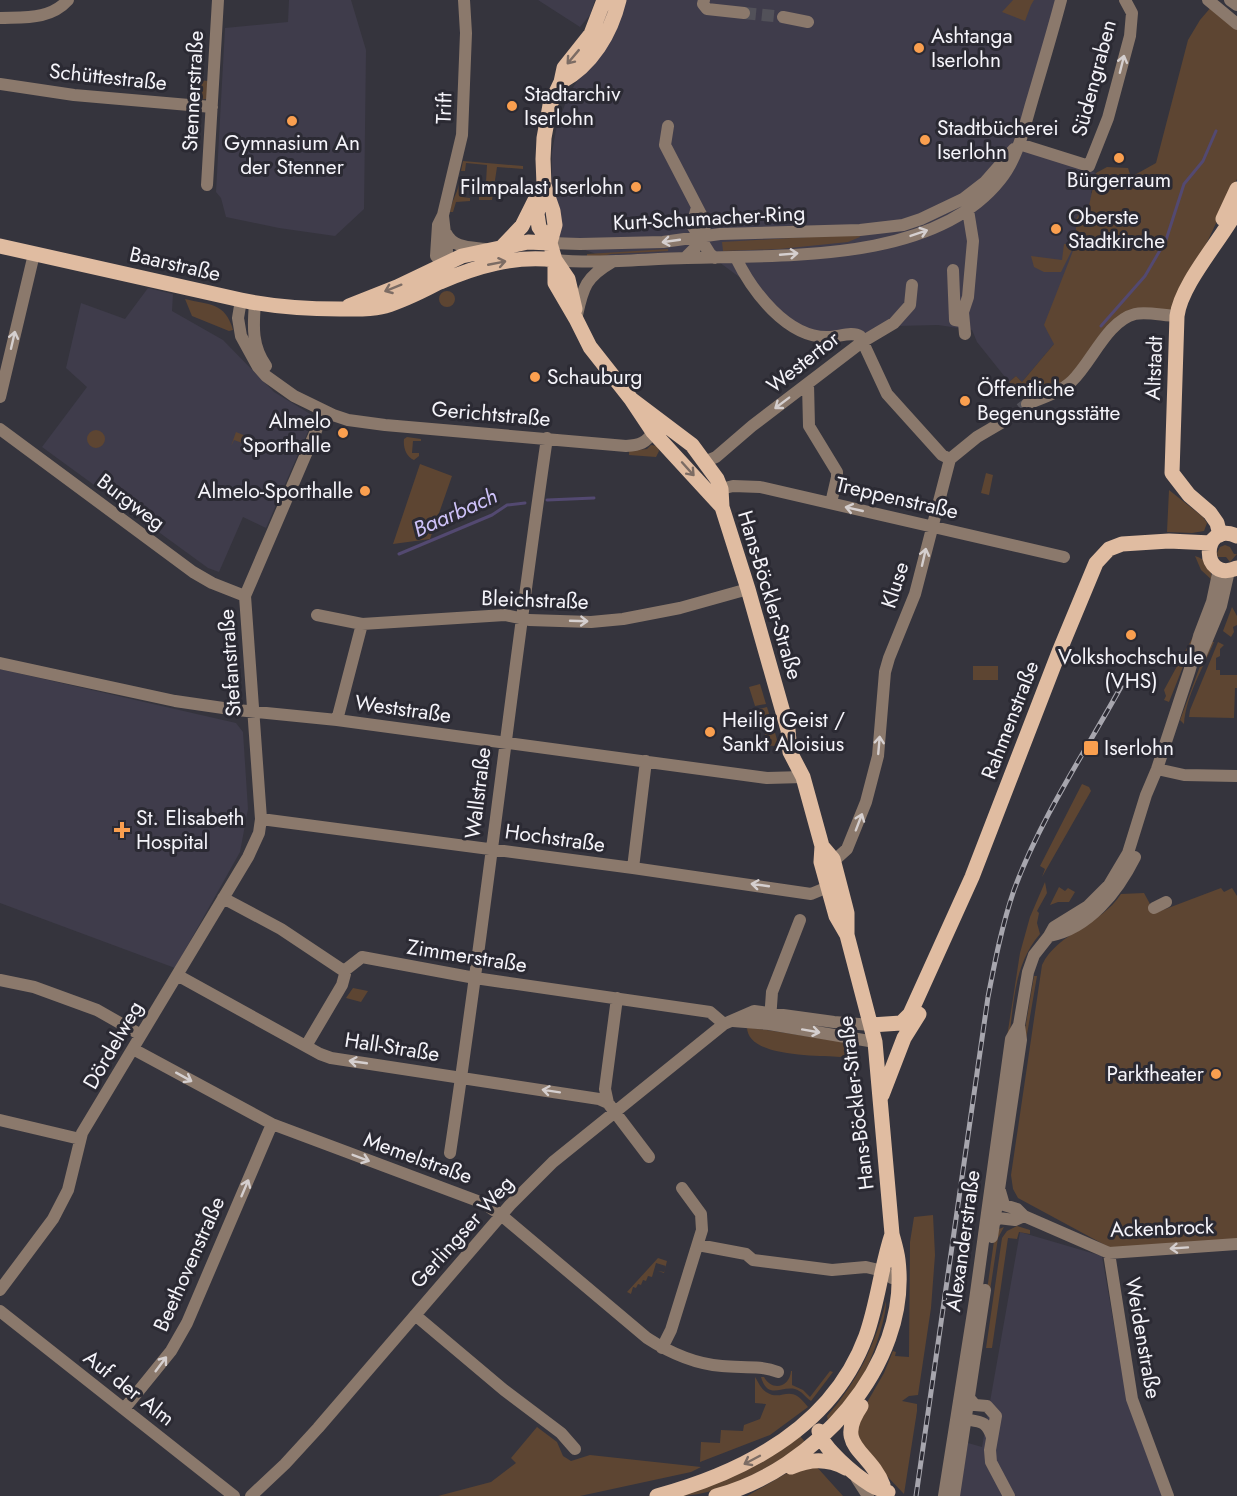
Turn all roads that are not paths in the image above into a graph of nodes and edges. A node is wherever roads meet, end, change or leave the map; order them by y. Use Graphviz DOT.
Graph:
graph roads {
  1 [pos="68,0"];
  2 [pos="218,0"];
  3 [pos="464,0"];
  4 [pos="604,0"];
  5 [pos="619,0"];
  6 [pos="1061,0"];
  7 [pos="1125,0"];
  8 [pos="1208,0"];
  9 [pos="1230,0"];
  10 [pos="704,2"];
  11 [pos="1237,5"];
  12 [pos="744,13"];
  13 [pos="783,17"];
  14 [pos="0,18"];
  15 [pos="808,22"];
  16 [pos="1237,24"];
  17 [pos="561,82"];
  18 [pos="0,84"];
  19 [pos="212,107"];
  20 [pos="668,126"];
  21 [pos="1018,144"];
  22 [pos="207,185"];
  23 [pos="544,185"];
  24 [pos="1236,192"];
  25 [pos="969,210"];
  26 [pos="1237,210"];
  27 [pos="443,215"];
  28 [pos="869,230"];
  29 [pos="446,232"];
  30 [pos="700,237"];
  31 [pos="550,243"];
  32 [pos="0,246"];
  33 [pos="503,246"];
  34 [pos="870,246"];
  35 [pos="487,250"];
  36 [pos="34,254"];
  37 [pos="1209,254"];
  38 [pos="685,258"];
  39 [pos="715,258"];
  40 [pos="736,258"];
  41 [pos="555,260"];
  42 [pos="612,262"];
  43 [pos="442,264"];
  44 [pos="953,270"];
  45 [pos="441,282"];
  46 [pos="912,285"];
  47 [pos="248,302"];
  48 [pos="342,309"];
  49 [pos="1177,316"];
  50 [pos="576,319"];
  51 [pos="963,321"];
  52 [pos="965,334"];
  53 [pos="862,342"];
  54 [pos="808,384"];
  55 [pos="0,397"];
  56 [pos="631,399"];
  57 [pos="1027,404"];
  58 [pos="324,412"];
  59 [pos="1006,420"];
  60 [pos="0,429"];
  61 [pos="653,432"];
  62 [pos="547,438"];
  63 [pos="950,459"];
  64 [pos="702,460"];
  65 [pos="721,489"];
  66 [pos="831,503"];
  67 [pos="722,507"];
  68 [pos="932,526"];
  69 [pos="1222,541"];
  70 [pos="1064,556"];
  71 [pos="1228,569"];
  72 [pos="748,589"];
  73 [pos="245,596"];
  74 [pos="317,615"];
  75 [pos="521,618"];
  76 [pos="362,624"];
  77 [pos="0,663"];
  78 [pos="252,710"];
  79 [pos="337,720"];
  80 [pos="504,742"];
  81 [pos="646,761"];
  82 [pos="1157,769"];
  83 [pos="1237,776"];
  84 [pos="803,777"];
  85 [pos="261,819"];
  86 [pos="822,846"];
  87 [pos="491,849"];
  88 [pos="833,859"];
  89 [pos="633,868"];
  90 [pos="834,889"];
  91 [pos="223,898"];
  92 [pos="1166,902"];
  93 [pos="1154,908"];
  94 [pos="800,920"];
  95 [pos="940,951"];
  96 [pos="345,974"];
  97 [pos="177,975"];
  98 [pos="475,978"];
  99 [pos="0,980"];
  100 [pos="616,998"];
  101 [pos="770,1018"];
  102 [pos="726,1022"];
  103 [pos="871,1025"];
  104 [pos="1018,1025"];
  105 [pos="909,1030"];
  106 [pos="141,1035"];
  107 [pos="875,1042"];
  108 [pos="306,1046"];
  109 [pos="133,1049"];
  110 [pos="461,1077"];
  111 [pos="881,1098"];
  112 [pos="611,1108"];
  113 [pos="0,1120"];
  114 [pos="272,1124"];
  115 [pos="80,1138"];
  116 [pos="450,1153"];
  117 [pos="649,1157"];
  118 [pos="682,1188"];
  119 [pos="996,1213"];
  120 [pos="501,1215"];
  121 [pos="892,1234"];
  122 [pos="1237,1244"];
  123 [pos="698,1245"];
  124 [pos="1109,1252"];
  125 [pos="888,1274"];
  126 [pos="0,1290"];
  127 [pos="0,1311"];
  128 [pos="415,1315"];
  129 [pos="662,1348"];
  130 [pos="877,1364"];
  131 [pos="778,1372"];
  132 [pos="868,1380"];
  133 [pos="966,1403"];
  134 [pos="124,1409"];
  135 [pos="966,1419"];
  136 [pos="801,1428"];
  137 [pos="823,1432"];
  138 [pos="992,1437"];
  139 [pos="575,1449"];
  140 [pos="851,1470"];
  141 [pos="775,1473"];
  142 [pos="888,1491"];
  143 [pos="234,1496"];
  144 [pos="251,1496"];
  145 [pos="657,1496"];
  146 [pos="716,1496"];
  147 [pos="868,1496"];
  148 [pos="944,1496"];
  149 [pos="954,1496"];
  150 [pos="1009,1496"];
  151 [pos="1168,1496"];
  1 -- 14 [label="street"];
  2 -- 19 [label="street, Stennerstraße"];
  3 -- 27 [label="street, Trift"];
  4 -- 17 [label="main road, one-way"];
  5 -- 17 [label="main road"];
  6 -- 21 [label="street, Kurt-Schumacher-Ring"];
  21 -- 7 [label="street, Südengraben, one-way"];
  8 -- 16 [label="street"];
  9 -- 11 [label="street"];
  10 -- 12 [label="street"];
  13 -- 15 [label="street"];
  17 -- 23 [label="main road"];
  18 -- 19 [label="street, Schüttestraße"];
  19 -- 22 [label="street, Stennerstraße"];
  20 -- 30 [label="street"];
  21 -- 25 [label="street, Kurt-Schumacher-Ring"];
  21 -- 28 [label="street, Kurt-Schumacher-Ring"];
  23 -- 31 [label="main road"];
  23 -- 31 [label="main road"];
  23 -- 33 [label="main road"];
  24 -- 37 [label="main road, Altstadt"];
  34 -- 25 [label="street, Kurt-Schumacher-Ring, one-way"];
  25 -- 51 [label="street"];
  26 -- 37 [label="main road, Altstadt"];
  27 -- 29 [label="street, Trift"];
  27 -- 43 [label="street, Trift"];
  28 -- 30 [label="street, Kurt-Schumacher-Ring"];
  28 -- 34 [label="street"];
  29 -- 35 [label="street"];
  29 -- 43 [label="street, Trift"];
  30 -- 31 [label="street, Kurt-Schumacher-Ring, one-way"];
  30 -- 38 [label="street"];
  30 -- 39 [label="street"];
  31 -- 33 [label="main road, Baarstraße"];
  31 -- 41 [label="main road"];
  32 -- 36 [label="main road, Baarstraße"];
  33 -- 35 [label="main road, Baarstraße"];
  40 -- 34 [label="street, Kurt-Schumacher-Ring, one-way"];
  35 -- 43 [label="main road, Baarstraße"];
  36 -- 47 [label="main road, Baarstraße"];
  55 -- 36 [label="street, one-way"];
  37 -- 49 [label="main road, Altstadt"];
  38 -- 39 [label="street, Kurt-Schumacher-Ring"];
  38 -- 42 [label="street, Kurt-Schumacher-Ring"];
  39 -- 40 [label="street, Kurt-Schumacher-Ring"];
  40 -- 53 [label="street"];
  41 -- 42 [label="street, Kurt-Schumacher-Ring"];
  45 -- 41 [label="main road, Baarstraße, one-way"];
  41 -- 50 [label="main road, Hans-Böckler-Straße"];
  41 -- 50 [label="main road, Hans-Böckler-Straße"];
  42 -- 50 [label="street, Kurt-Schumacher-Ring"];
  43 -- 45 [label="street, Trift"];
  43 -- 48 [label="main road, Baarstraße, one-way"];
  44 -- 51 [label="street"];
  45 -- 48 [label="main road, Baarstraße"];
  46 -- 53 [label="street, Westertor"];
  47 -- 48 [label="main road, Baarstraße"];
  47 -- 58 [label="street, Gerichtstraße"];
  49 -- 57 [label="street"];
  49 -- 69 [label="main road, Altstadt"];
  50 -- 56 [label="main road, Hans-Böckler-Straße"];
  51 -- 52 [label="street"];
  53 -- 54 [label="street, Westertor"];
  53 -- 63 [label="street"];
  54 -- 64 [label="street, Westertor, one-way"];
  54 -- 66 [label="street"];
  56 -- 61 [label="main road, Hans-Böckler-Straße"];
  56 -- 64 [label="main road, Hans-Böckler-Straße"];
  58 -- 62 [label="street, Gerichtstraße"];
  58 -- 73 [label="street, Stefanstraße"];
  59 -- 63 [label="street"];
  60 -- 73 [label="street, Burgweg"];
  61 -- 62 [label="street, Gerichtstraße"];
  61 -- 64 [label="street"];
  61 -- 67 [label="main road, Hans-Böckler-Straße, one-way"];
  62 -- 75 [label="street, Wallstraße"];
  63 -- 68 [label="street, Kluse"];
  64 -- 65 [label="main road, Hans-Böckler-Straße"];
  65 -- 66 [label="street, Treppenstraße"];
  65 -- 67 [label="main road, Hans-Böckler-Straße"];
  68 -- 66 [label="street, Treppenstraße, one-way"];
  67 -- 72 [label="main road, Hans-Böckler-Straße"];
  68 -- 70 [label="street, Treppenstraße"];
  88 -- 68 [label="street, Kluse, one-way"];
  69 -- 71 [label="main road, Altstadt"];
  69 -- 95 [label="main road, Rahmenstraße"];
  71 -- 82 [label="street, Alexanderstraße"];
  75 -- 72 [label="street, Bleichstraße, one-way"];
  72 -- 84 [label="main road, Hans-Böckler-Straße"];
  73 -- 78 [label="street, Stefanstraße"];
  74 -- 76 [label="street, Bleichstraße"];
  75 -- 76 [label="street, Bleichstraße"];
  75 -- 80 [label="street, Wallstraße"];
  76 -- 79 [label="street"];
  77 -- 78 [label="street, Weststraße"];
  78 -- 79 [label="street, Weststraße"];
  78 -- 85 [label="street, Stefanstraße"];
  79 -- 80 [label="street, Weststraße"];
  80 -- 81 [label="street, Weststraße"];
  80 -- 87 [label="street, Wallstraße"];
  81 -- 84 [label="street, Weststraße"];
  81 -- 89 [label="street"];
  82 -- 83 [label="street"];
  82 -- 104 [label="street, Alexanderstraße"];
  84 -- 86 [label="main road, Hans-Böckler-Straße"];
  85 -- 87 [label="street, Hochstraße"];
  85 -- 91 [label="street, Dördelweg"];
  86 -- 88 [label="main road, Hans-Böckler-Straße"];
  86 -- 90 [label="main road, Hans-Böckler-Straße"];
  87 -- 89 [label="street, Hochstraße"];
  87 -- 98 [label="street, Wallstraße"];
  88 -- 90 [label="main road, Hans-Böckler-Straße"];
  90 -- 89 [label="street, Hochstraße, one-way"];
  90 -- 103 [label="main road, Hans-Böckler-Straße"];
  91 -- 97 [label="street, Dördelweg"];
  91 -- 98 [label="street, Zimmerstraße"];
  92 -- 93 [label="street"];
  94 -- 101 [label="street"];
  95 -- 103 [label="main road, Rahmenstraße"];
  95 -- 105 [label="main road, Rahmenstraße"];
  96 -- 108 [label="street"];
  97 -- 106 [label="street, Dördelweg"];
  97 -- 108 [label="street, Hall-Straße"];
  98 -- 100 [label="street, Zimmerstraße"];
  98 -- 110 [label="street, Wallstraße"];
  99 -- 106 [label="street"];
  100 -- 102 [label="street, Zimmerstraße"];
  100 -- 112 [label="street"];
  101 -- 102 [label="street"];
  101 -- 103 [label="street"];
  101 -- 107 [label="street, one-way"];
  102 -- 112 [label="street, Gerlingser Weg"];
  103 -- 107 [label="main road, Hans-Böckler-Straße"];
  104 -- 119 [label="street, Alexanderstraße"];
  104 -- 119 [label="street, Alexanderstraße"];
  105 -- 107 [label="main road"];
  105 -- 111 [label="main road, Rahmenstraße"];
  106 -- 109 [label="street, Dördelweg"];
  107 -- 111 [label="main road, Hans-Böckler-Straße"];
  110 -- 108 [label="street, Hall-Straße, one-way"];
  109 -- 114 [label="street, Memelstraße, one-way"];
  109 -- 115 [label="street, Dördelweg"];
  112 -- 110 [label="street, Hall-Straße, one-way"];
  110 -- 116 [label="street, Wallstraße"];
  111 -- 121 [label="main road, Hans-Böckler-Straße"];
  112 -- 117 [label="street"];
  112 -- 120 [label="street, Gerlingser Weg"];
  113 -- 115 [label="street"];
  114 -- 120 [label="street, Memelstraße, one-way"];
  134 -- 114 [label="street, Beethovenstraße, one-way"];
  115 -- 126 [label="street, Dördelweg"];
  118 -- 123 [label="street"];
  119 -- 124 [label="street, Ackenbrock"];
  119 -- 133 [label="street, Alexanderstraße"];
  119 -- 133 [label="street, Alexanderstraße"];
  120 -- 128 [label="street, Gerlingser Weg"];
  120 -- 129 [label="street, Memelstraße"];
  121 -- 125 [label="main road, Hans-Böckler-Straße"];
  121 -- 130 [label="main road, Hans-Böckler-Straße"];
  122 -- 124 [label="street, Ackenbrock, one-way"];
  123 -- 125 [label="street"];
  123 -- 129 [label="street"];
  124 -- 151 [label="street, Weidenstraße"];
  125 -- 132 [label="main road, Hans-Böckler-Straße"];
  125 -- 136 [label="main road, Hans-Böckler-Straße"];
  125 -- 137 [label="main road"];
  127 -- 134 [label="street, Auf der Alm"];
  128 -- 139 [label="street"];
  128 -- 144 [label="street, Gerlingser Weg"];
  129 -- 131 [label="street, Memelstraße"];
  130 -- 132 [label="main road, Hans-Böckler-Straße"];
  130 -- 142 [label="main road"];
  132 -- 137 [label="main road, Hans-Böckler-Straße"];
  133 -- 135 [label="street"];
  133 -- 138 [label="street"];
  133 -- 148 [label="street, Alexanderstraße"];
  134 -- 143 [label="street, Auf der Alm"];
  135 -- 138 [label="street"];
  135 -- 149 [label="street"];
  136 -- 137 [label="main road"];
  136 -- 145 [label="main road, one-way"];
  137 -- 140 [label="main road"];
  137 -- 141 [label="main road"];
  137 -- 142 [label="main road"];
  138 -- 150 [label="street"];
  140 -- 141 [label="main road"];
  140 -- 142 [label="main road"];
  140 -- 147 [label="street"];
  141 -- 146 [label="main road"];
}
